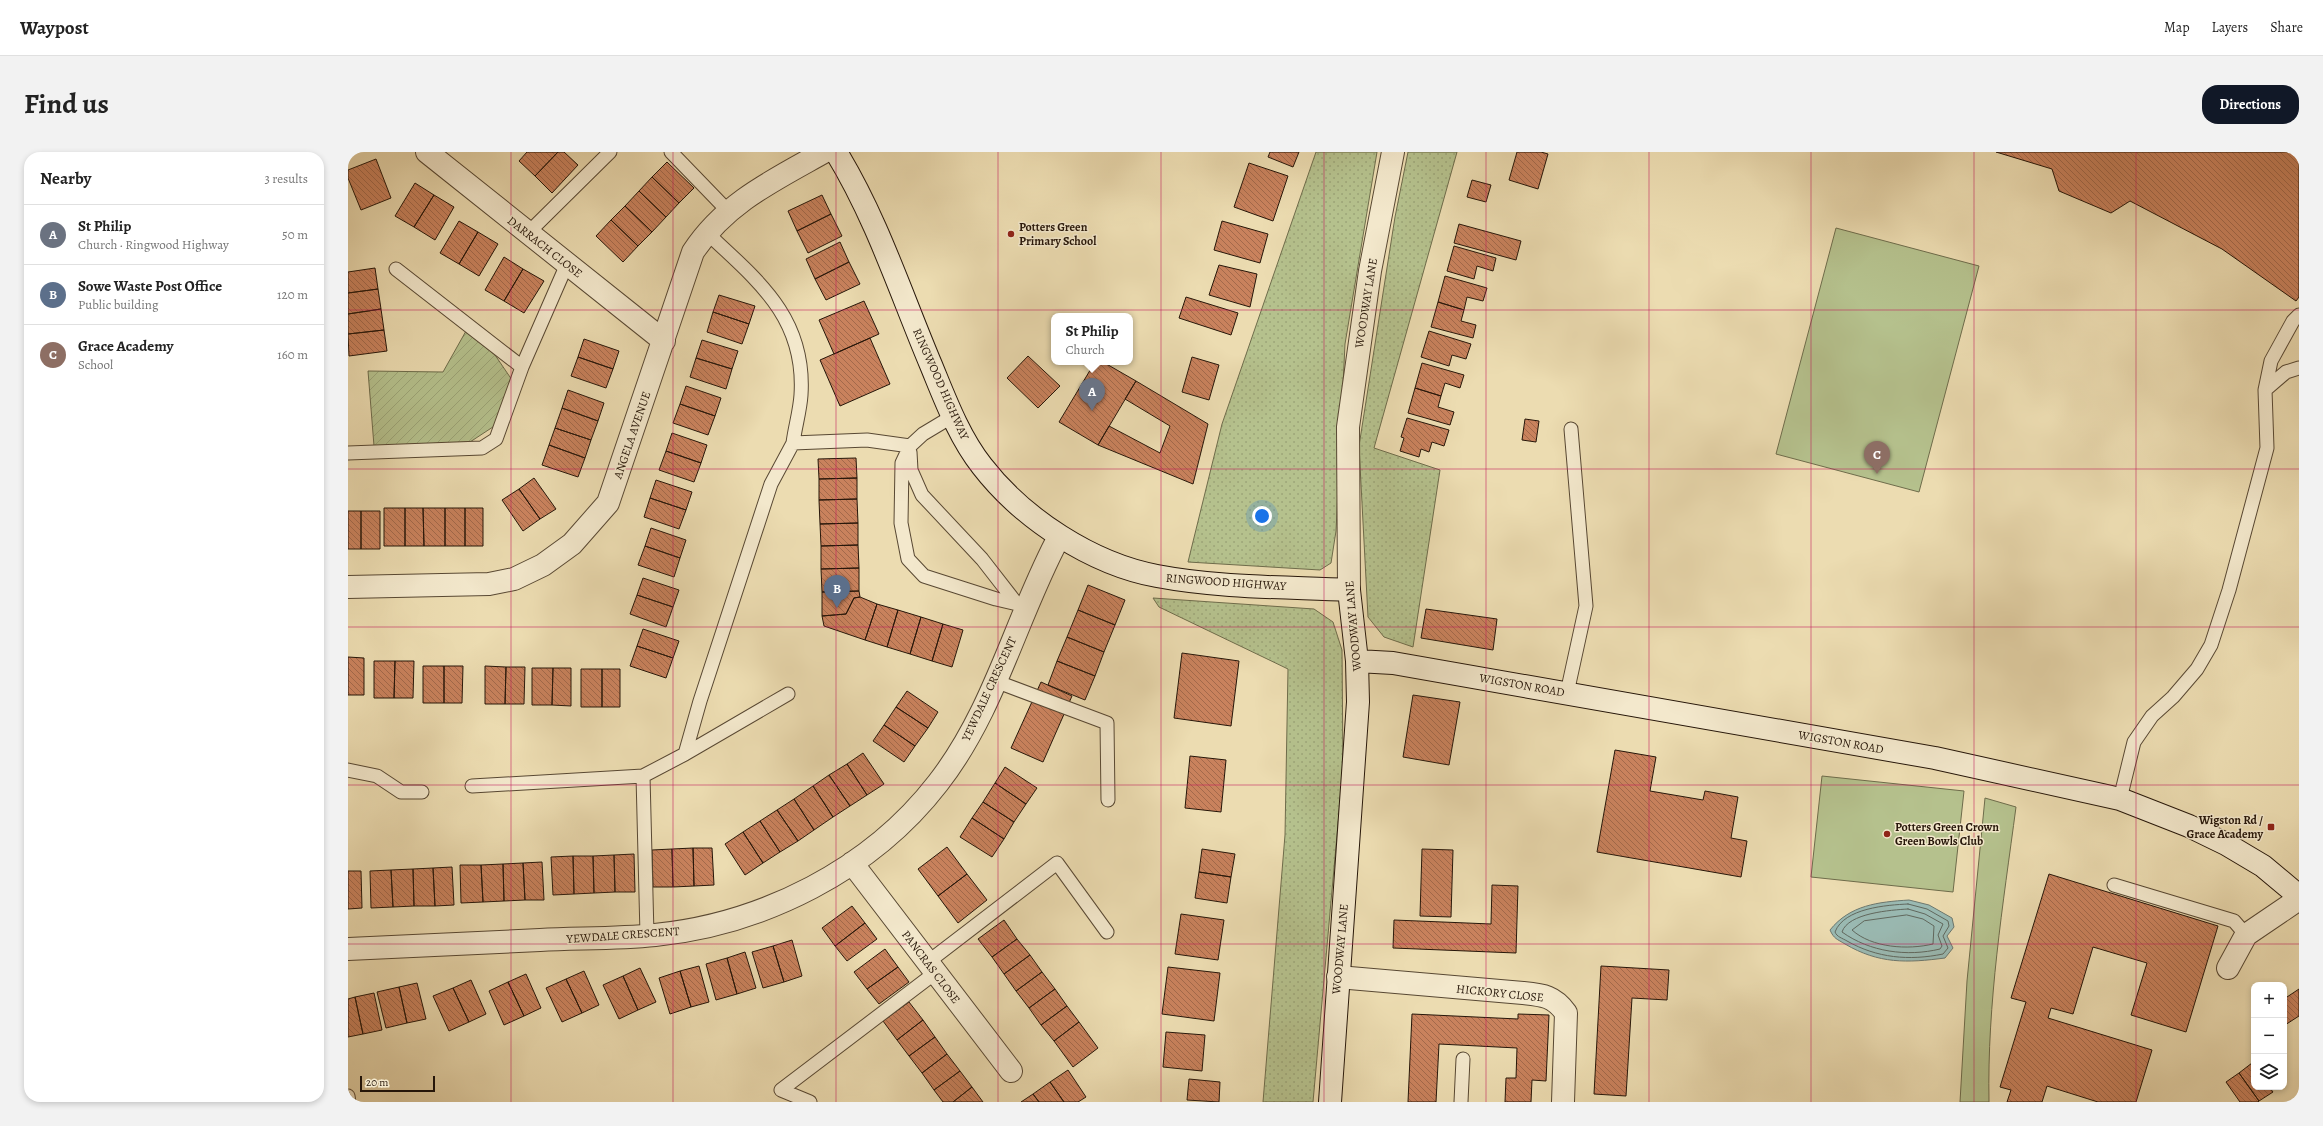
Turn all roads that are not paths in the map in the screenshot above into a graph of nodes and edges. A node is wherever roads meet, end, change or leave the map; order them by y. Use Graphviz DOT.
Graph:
graph roads {
  1 [pos="426,152"];
  2 [pos="610,152"];
  3 [pos="671,152"];
  4 [pos="824,152"];
  5 [pos="836,152"];
  6 [pos="1393,152"];
  7 [pos="728,211"];
  8 [pos="706,232"];
  9 [pos="528,233"];
  10 [pos="567,264"];
  11 [pos="396,269"];
  12 [pos="2299,315"];
  13 [pos="664,341"];
  14 [pos="522,367"];
  15 [pos="2299,368"];
  16 [pos="2264,390"];
  17 [pos="953,416"];
  18 [pos="1571,430"];
  19 [pos="793,443"];
  20 [pos="910,446"];
  21 [pos="348,453"];
  22 [pos="1059,537"];
  23 [pos="348,587"];
  24 [pos="1349,590"];
  25 [pos="1022,605"];
  26 [pos="1357,661"];
  27 [pos="995,681"];
  28 [pos="1567,693"];
  29 [pos="788,694"];
  30 [pos="685,754"];
  31 [pos="348,770"];
  32 [pos="642,776"];
  33 [pos="472,786"];
  34 [pos="422,792"];
  35 [pos="2120,799"];
  36 [pos="1108,800"];
  37 [pos="852,863"];
  38 [pos="2114,885"];
  39 [pos="2299,896"];
  40 [pos="2299,899"];
  41 [pos="1107,932"];
  42 [pos="647,935"];
  43 [pos="2246,935"];
  44 [pos="348,949"];
  45 [pos="932,968"];
  46 [pos="2228,968"];
  47 [pos="1338,977"];
  48 [pos="1463,1059"];
  49 [pos="1010,1071"];
  50 [pos="348,1096"];
  51 [pos="349,1102"];
  52 [pos="810,1102"];
  53 [pos="1330,1102"];
  54 [pos="1461,1102"];
  55 [pos="1563,1102"];
  1 -- 9 [label="street, DARRACH CLOSE"];
  2 -- 9 [label="lane"];
  3 -- 7 [label="lane"];
  4 -- 7 [label="street, ANGELA AVENUE"];
  5 -- 17 [label="street, RINGWOOD HIGHWAY"];
  6 -- 24 [label="street, WOODWAY LANE"];
  7 -- 8 [label="street, ANGELA AVENUE"];
  8 -- 13 [label="street, ANGELA AVENUE"];
  8 -- 19 [label="lane"];
  9 -- 10 [label="street, DARRACH CLOSE"];
  10 -- 13 [label="street, DARRACH CLOSE"];
  10 -- 14 [label="lane"];
  11 -- 14 [label="lane"];
  12 -- 16 [label="lane"];
  13 -- 23 [label="street, ANGELA AVENUE"];
  14 -- 21 [label="lane"];
  15 -- 16 [label="lane"];
  16 -- 35 [label="lane"];
  17 -- 20 [label="lane"];
  17 -- 22 [label="street, RINGWOOD HIGHWAY"];
  18 -- 28 [label="lane"];
  19 -- 20 [label="lane"];
  19 -- 30 [label="lane"];
  20 -- 25 [label="lane"];
  20 -- 25 [label="lane"];
  22 -- 24 [label="street, RINGWOOD HIGHWAY"];
  22 -- 25 [label="street, YEWDALE CRESCENT"];
  24 -- 26 [label="street, WOODWAY LANE"];
  25 -- 27 [label="street, YEWDALE CRESCENT"];
  26 -- 28 [label="street, WIGSTON ROAD"];
  26 -- 47 [label="street, WOODWAY LANE"];
  27 -- 36 [label="lane"];
  27 -- 37 [label="street, YEWDALE CRESCENT"];
  28 -- 35 [label="street, WIGSTON ROAD"];
  29 -- 30 [label="lane"];
  30 -- 32 [label="lane"];
  31 -- 34 [label="lane"];
  32 -- 33 [label="lane"];
  32 -- 42 [label="lane"];
  35 -- 39 [label="street, WIGSTON ROAD"];
  37 -- 42 [label="street, YEWDALE CRESCENT"];
  37 -- 45 [label="street, PANCRAS CLOSE"];
  38 -- 43 [label="lane"];
  40 -- 43 [label="street"];
  41 -- 45 [label="lane"];
  42 -- 44 [label="street, YEWDALE CRESCENT"];
  43 -- 46 [label="street"];
  45 -- 49 [label="street, PANCRAS CLOSE"];
  45 -- 52 [label="lane"];
  47 -- 53 [label="street, WOODWAY LANE"];
  47 -- 55 [label="street, HICKORY CLOSE"];
  48 -- 54 [label="lane"];
  50 -- 51 [label="lane"];
}
